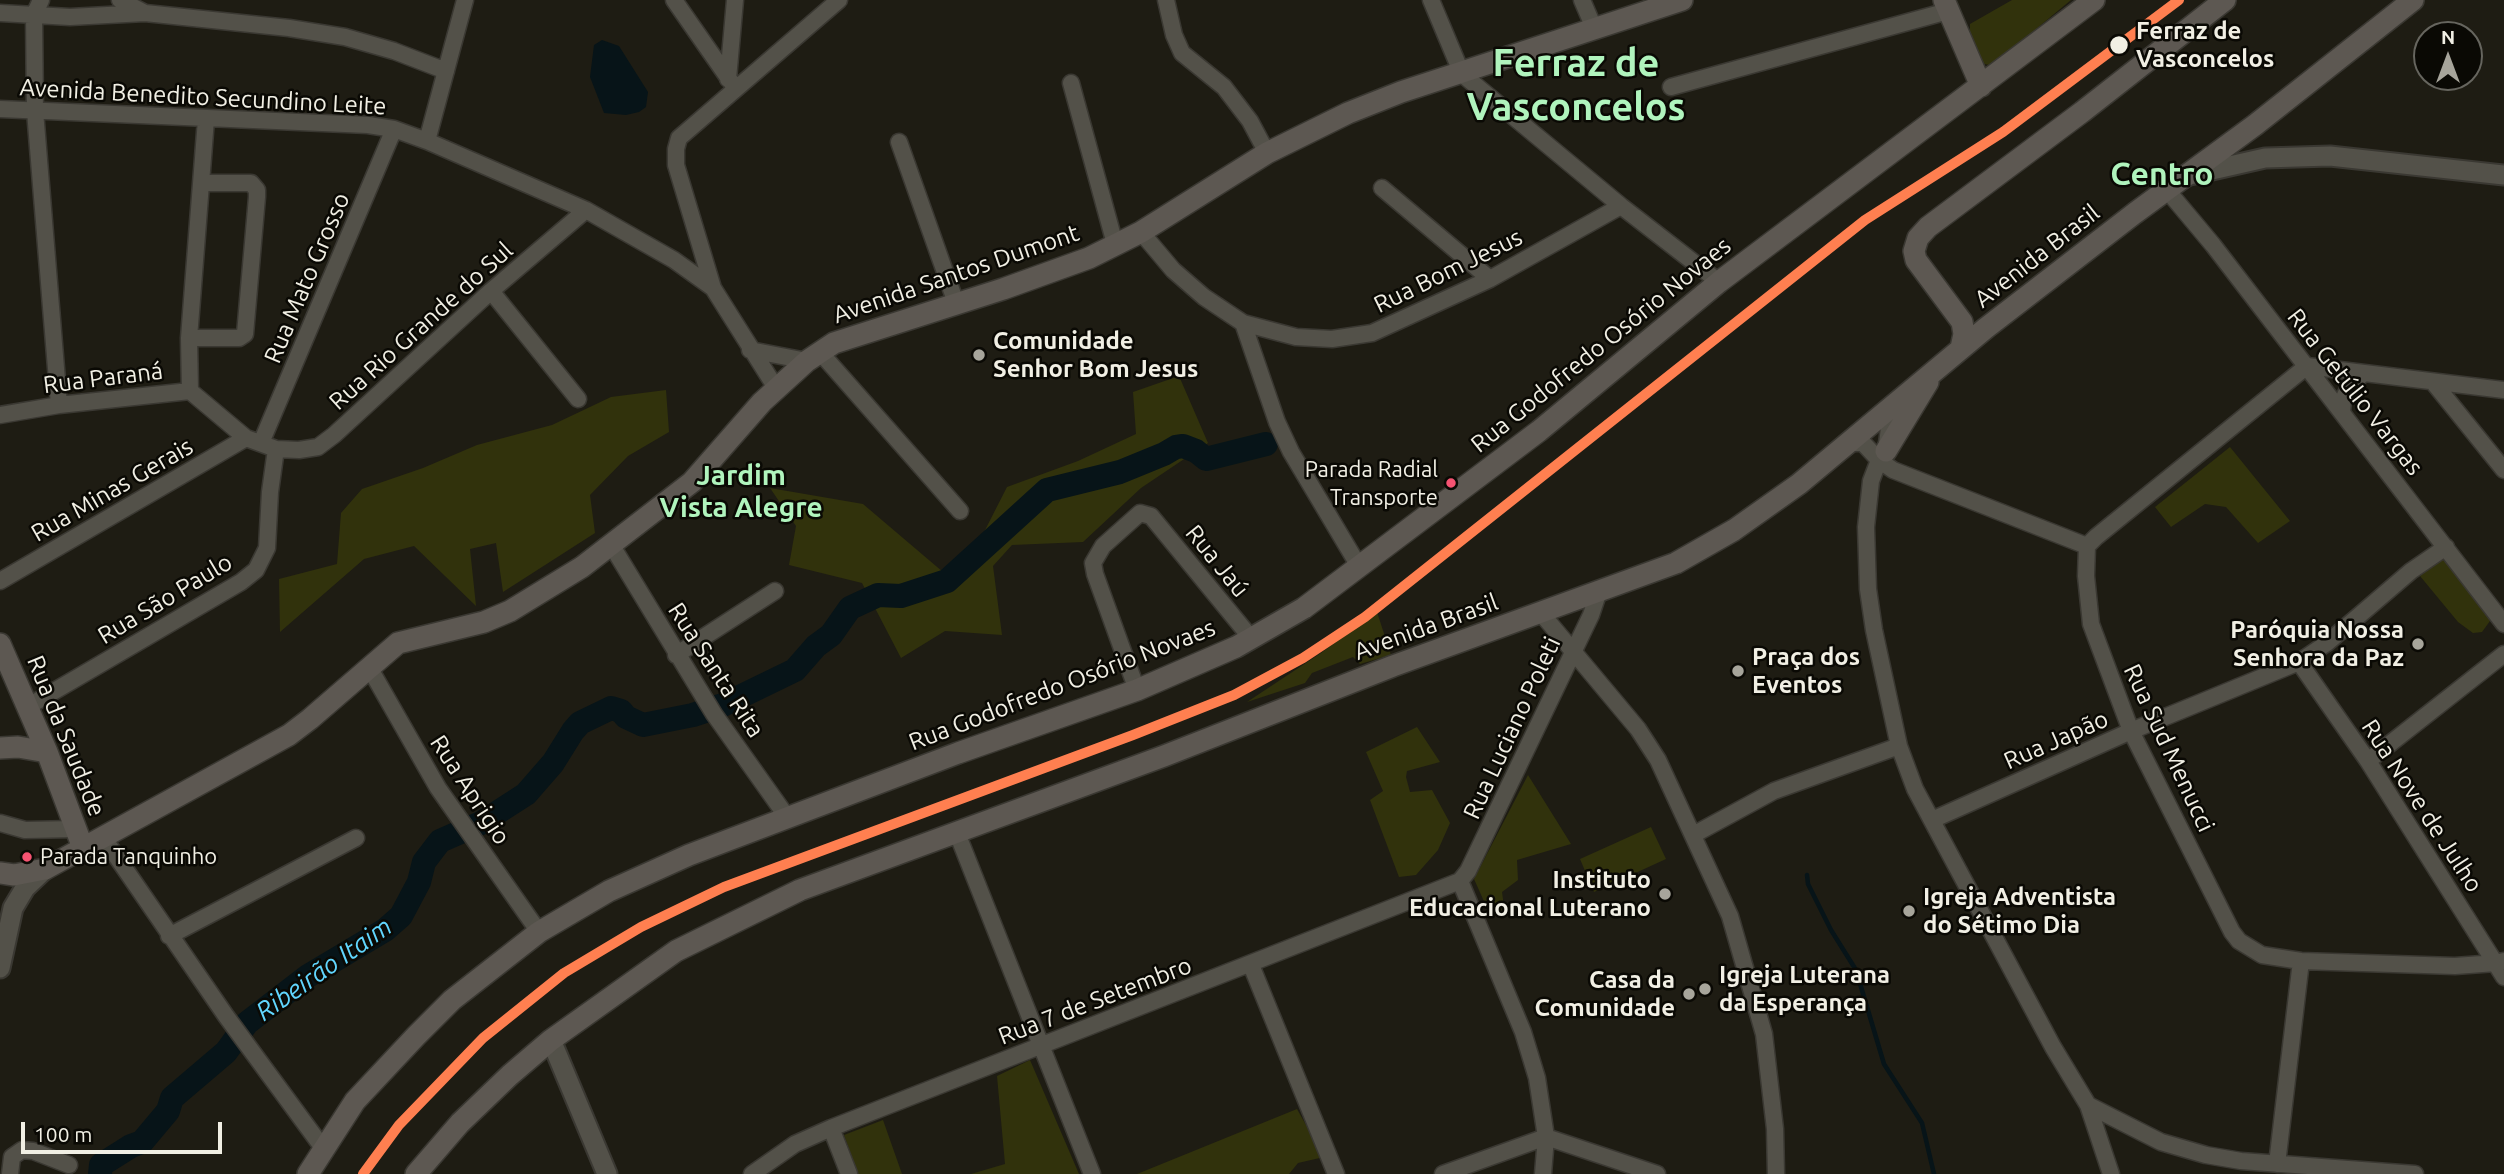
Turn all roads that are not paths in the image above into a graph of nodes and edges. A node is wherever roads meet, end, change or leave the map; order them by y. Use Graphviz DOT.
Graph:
graph roads {
  1 [pos="120,0"];
  2 [pos="465,0"];
  3 [pos="674,0"];
  4 [pos="735,0"];
  5 [pos="839,0"];
  6 [pos="1166,0"];
  7 [pos="1431,0"];
  8 [pos="1582,0"];
  9 [pos="1682,0"];
  10 [pos="2094,0"];
  11 [pos="2225,0"];
  12 [pos="2413,0"];
  13 [pos="1946,5"];
  14 [pos="38,8"];
  15 [pos="0,13"];
  16 [pos="145,13"];
  17 [pos="1594,28"];
  18 [pos="446,71"];
  19 [pos="1462,74"];
  20 [pos="1071,83"];
  21 [pos="732,84"];
  22 [pos="1981,86"];
  23 [pos="1671,88"];
  24 [pos="0,109"];
  25 [pos="36,111"];
  26 [pos="206,119"];
  27 [pos="394,129"];
  28 [pos="427,141"];
  29 [pos="899,142"];
  30 [pos="1267,153"];
  31 [pos="2186,175"];
  32 [pos="2504,175"];
  33 [pos="202,183"];
  34 [pos="1382,188"];
  35 [pos="2167,190"];
  36 [pos="1622,206"];
  37 [pos="586,210"];
  38 [pos="1141,232"];
  39 [pos="1115,244"];
  40 [pos="1490,279"];
  41 [pos="1719,282"];
  42 [pos="713,289"];
  43 [pos="491,291"];
  44 [pos="956,303"];
  45 [pos="1962,322"];
  46 [pos="1244,323"];
  47 [pos="1986,328"];
  48 [pos="189,338"];
  49 [pos="1961,348"];
  50 [pos="750,350"];
  51 [pos="813,356"];
  52 [pos="2306,366"];
  53 [pos="1937,369"];
  54 [pos="2364,373"];
  55 [pos="2433,382"];
  56 [pos="776,388"];
  57 [pos="2504,390"];
  58 [pos="190,391"];
  59 [pos="578,399"];
  60 [pos="60,405"];
  61 [pos="1892,405"];
  62 [pos="2342,412"];
  63 [pos="0,415"];
  64 [pos="1846,443"];
  65 [pos="261,444"];
  66 [pos="1883,456"];
  67 [pos="2504,470"];
  68 [pos="960,511"];
  69 [pos="612,546"];
  70 [pos="2087,546"];
  71 [pos="2446,547"];
  72 [pos="1360,568"];
  73 [pos="0,581"];
  74 [pos="775,591"];
  75 [pos="1598,591"];
  76 [pos="2504,594"];
  77 [pos="2490,604"];
  78 [pos="1541,613"];
  79 [pos="2504,624"];
  80 [pos="1251,638"];
  81 [pos="0,644"];
  82 [pos="1573,651"];
  83 [pos="2504,654"];
  84 [pos="676,655"];
  85 [pos="2299,662"];
  86 [pos="369,667"];
  87 [pos="1137,690"];
  88 [pos="31,717"];
  89 [pos="2131,732"];
  90 [pos="1899,746"];
  91 [pos="9,748"];
  92 [pos="47,752"];
  93 [pos="2368,761"];
  94 [pos="787,817"];
  95 [pos="1932,820"];
  96 [pos="0,823"];
  97 [pos="957,833"];
  98 [pos="1693,835"];
  99 [pos="103,837"];
  100 [pos="356,838"];
  101 [pos="80,839"];
  102 [pos="45,869"];
  103 [pos="0,873"];
  104 [pos="1460,881"];
  105 [pos="0,895"];
  106 [pos="8,924"];
  107 [pos="539,932"];
  108 [pos="170,936"];
  109 [pos="2301,961"];
  110 [pos="1251,965"];
  111 [pos="2501,967"];
  112 [pos="0,968"];
  113 [pos="551,1040"];
  114 [pos="1042,1046"];
  115 [pos="2088,1105"];
  116 [pos="831,1128"];
  117 [pos="1546,1137"];
  118 [pos="323,1147"];
  119 [pos="2277,1164"];
  120 [pos="69,1165"];
  121 [pos="10,1174"];
  122 [pos="308,1174"];
  123 [pos="416,1174"];
  124 [pos="607,1174"];
  125 [pos="752,1174"];
  126 [pos="849,1174"];
  127 [pos="1092,1174"];
  128 [pos="1336,1174"];
  129 [pos="1443,1174"];
  130 [pos="1543,1174"];
  131 [pos="1657,1174"];
  132 [pos="1776,1174"];
  133 [pos="2111,1174"];
  134 [pos="2415,1174"];
  1 -- 16 [label="street"];
  2 -- 18 [label="street"];
  3 -- 21 [label="street"];
  4 -- 21 [label="street"];
  5 -- 21 [label="street"];
  6 -- 30 [label="street"];
  7 -- 19 [label="street"];
  8 -- 17 [label="street"];
  9 -- 17 [label="main road, Avenida Santos Dumont"];
  10 -- 22 [label="main road, Rua Godofredo Osório Novaes"];
  11 -- 45 [label="main road"];
  12 -- 31 [label="main road, Avenida Brasil"];
  13 -- 22 [label="main road"];
  13 -- 23 [label="street"];
  14 -- 15 [label="street"];
  14 -- 16 [label="street"];
  14 -- 25 [label="street"];
  16 -- 18 [label="street"];
  17 -- 19 [label="main road, Avenida Santos Dumont"];
  18 -- 28 [label="street"];
  19 -- 30 [label="main road, Avenida Santos Dumont"];
  19 -- 36 [label="street"];
  20 -- 39 [label="street"];
  21 -- 42 [label="street"];
  22 -- 41 [label="main road, Rua Godofredo Osório Novaes"];
  24 -- 25 [label="street, Avenida Benedito Secundino Leite"];
  25 -- 26 [label="street, Avenida Benedito Secundino Leite"];
  25 -- 60 [label="street"];
  26 -- 27 [label="street, Avenida Benedito Secundino Leite"];
  26 -- 33 [label="street"];
  27 -- 28 [label="street, Avenida Benedito Secundino Leite"];
  27 -- 65 [label="street, Rua Mato Grosso"];
  28 -- 37 [label="street, Avenida Benedito Secundino Leite"];
  29 -- 44 [label="street"];
  30 -- 38 [label="main road, Avenida Santos Dumont"];
  31 -- 32 [label="street"];
  31 -- 35 [label="main road, Avenida Brasil"];
  33 -- 48 [label="street"];
  33 -- 48 [label="street"];
  34 -- 40 [label="street"];
  35 -- 47 [label="main road, Avenida Brasil"];
  35 -- 52 [label="street, Rua Getúlio Vargas"];
  36 -- 40 [label="street, Rua Bom Jesus"];
  36 -- 41 [label="street"];
  37 -- 42 [label="street, Avenida Benedito Secundino Leite"];
  37 -- 43 [label="street, Rua Rio Grande do Sul"];
  38 -- 39 [label="main road, Avenida Santos Dumont"];
  38 -- 46 [label="street, Rua Bom Jesus"];
  39 -- 44 [label="main road, Avenida Santos Dumont"];
  40 -- 46 [label="street, Rua Bom Jesus"];
  41 -- 72 [label="main road, Rua Godofredo Osório Novaes"];
  42 -- 50 [label="street, Avenida Benedito Secundino Leite"];
  43 -- 59 [label="street"];
  43 -- 65 [label="street, Rua Rio Grande do Sul"];
  44 -- 51 [label="main road, Avenida Santos Dumont"];
  45 -- 47 [label="main road"];
  45 -- 49 [label="main road"];
  46 -- 72 [label="street"];
  47 -- 49 [label="main road, Avenida Brasil"];
  48 -- 58 [label="street"];
  49 -- 53 [label="main road, Avenida Brasil"];
  50 -- 51 [label="street"];
  50 -- 56 [label="street, Avenida Benedito Secundino Leite"];
  51 -- 56 [label="main road, Avenida Santos Dumont"];
  51 -- 68 [label="street"];
  52 -- 54 [label="street"];
  52 -- 62 [label="street, Rua Getúlio Vargas"];
  52 -- 70 [label="street"];
  53 -- 61 [label="main road, Avenida Brasil"];
  53 -- 66 [label="main road"];
  54 -- 55 [label="street"];
  54 -- 62 [label="street"];
  55 -- 57 [label="street"];
  55 -- 67 [label="street"];
  56 -- 69 [label="main road, Avenida Santos Dumont"];
  58 -- 60 [label="street, Rua Paraná"];
  58 -- 65 [label="street, Rua Paraná"];
  60 -- 63 [label="street, Rua Paraná"];
  61 -- 64 [label="main road, Avenida Brasil"];
  61 -- 66 [label="street"];
  62 -- 71 [label="street, Rua Getúlio Vargas"];
  64 -- 66 [label="street"];
  64 -- 75 [label="main road, Avenida Brasil"];
  65 -- 73 [label="street, Rua Minas Gerais"];
  65 -- 88 [label="street, Rua São Paulo"];
  66 -- 70 [label="street"];
  66 -- 90 [label="street"];
  69 -- 84 [label="street, Rua Santa Rita"];
  69 -- 86 [label="main road, Avenida Santos Dumont"];
  70 -- 89 [label="street, Rua Sud Menucci"];
  71 -- 77 [label="street, Rua Getúlio Vargas"];
  71 -- 85 [label="street, Rua Japão"];
  72 -- 80 [label="main road, Rua Godofredo Osório Novaes"];
  74 -- 84 [label="street"];
  75 -- 78 [label="main road, Avenida Brasil"];
  75 -- 82 [label="street, Rua Luciano Poleti"];
  76 -- 77 [label="street"];
  77 -- 79 [label="street, Rua Getúlio Vargas"];
  78 -- 82 [label="street"];
  78 -- 97 [label="main road, Avenida Brasil"];
  80 -- 87 [label="main road, Rua Godofredo Osório Novaes"];
  80 -- 87 [label="street, Rua Jaú"];
  81 -- 88 [label="main road, Rua da Saudade"];
  82 -- 98 [label="street"];
  82 -- 104 [label="street, Rua Luciano Poleti"];
  83 -- 93 [label="street"];
  84 -- 94 [label="street, Rua Santa Rita"];
  85 -- 89 [label="street, Rua Japão"];
  85 -- 93 [label="street, Rua Nove de Julho"];
  86 -- 99 [label="main road, Avenida Santos Dumont"];
  86 -- 107 [label="street, Rua Aprigio"];
  87 -- 94 [label="main road, Rua Godofredo Osório Novaes"];
  88 -- 91 [label="main road"];
  88 -- 92 [label="main road, Rua da Saudade"];
  89 -- 95 [label="street, Rua Japão"];
  89 -- 109 [label="street, Rua Sud Menucci"];
  90 -- 95 [label="street"];
  90 -- 98 [label="street"];
  91 -- 92 [label="main road"];
  92 -- 101 [label="main road, Rua da Saudade"];
  93 -- 111 [label="street, Rua Nove de Julho"];
  94 -- 107 [label="main road, Rua Godofredo Osório Novaes"];
  95 -- 115 [label="street"];
  96 -- 101 [label="street"];
  97 -- 113 [label="main road, Avenida Brasil"];
  97 -- 114 [label="street"];
  98 -- 132 [label="street"];
  99 -- 101 [label="main road, Avenida Santos Dumont"];
  99 -- 108 [label="street, Rua da Saudade"];
  100 -- 108 [label="street"];
  101 -- 102 [label="main road, Avenida Santos Dumont"];
  102 -- 103 [label="main road, Avenida Santos Dumont"];
  102 -- 106 [label="street"];
  104 -- 110 [label="street, Rua 7 de Setembro"];
  104 -- 117 [label="street"];
  105 -- 106 [label="street"];
  106 -- 112 [label="street"];
  107 -- 118 [label="main road, Rua Godofredo Osório Novaes"];
  108 -- 118 [label="street, Rua da Saudade"];
  109 -- 111 [label="street, Rua Sud Menucci"];
  109 -- 119 [label="street"];
  110 -- 114 [label="street, Rua 7 de Setembro"];
  110 -- 128 [label="street"];
  113 -- 123 [label="main road, Avenida Brasil"];
  113 -- 124 [label="street"];
  114 -- 116 [label="street, Rua 7 de Setembro"];
  114 -- 127 [label="street"];
  115 -- 119 [label="street"];
  115 -- 133 [label="street"];
  116 -- 125 [label="street, Rua 7 de Setembro"];
  116 -- 126 [label="street"];
  117 -- 129 [label="street"];
  117 -- 130 [label="street"];
  117 -- 131 [label="street"];
  118 -- 122 [label="main road, Rua Godofredo Osório Novaes"];
  119 -- 134 [label="street"];
  120 -- 121 [label="street"];
}
